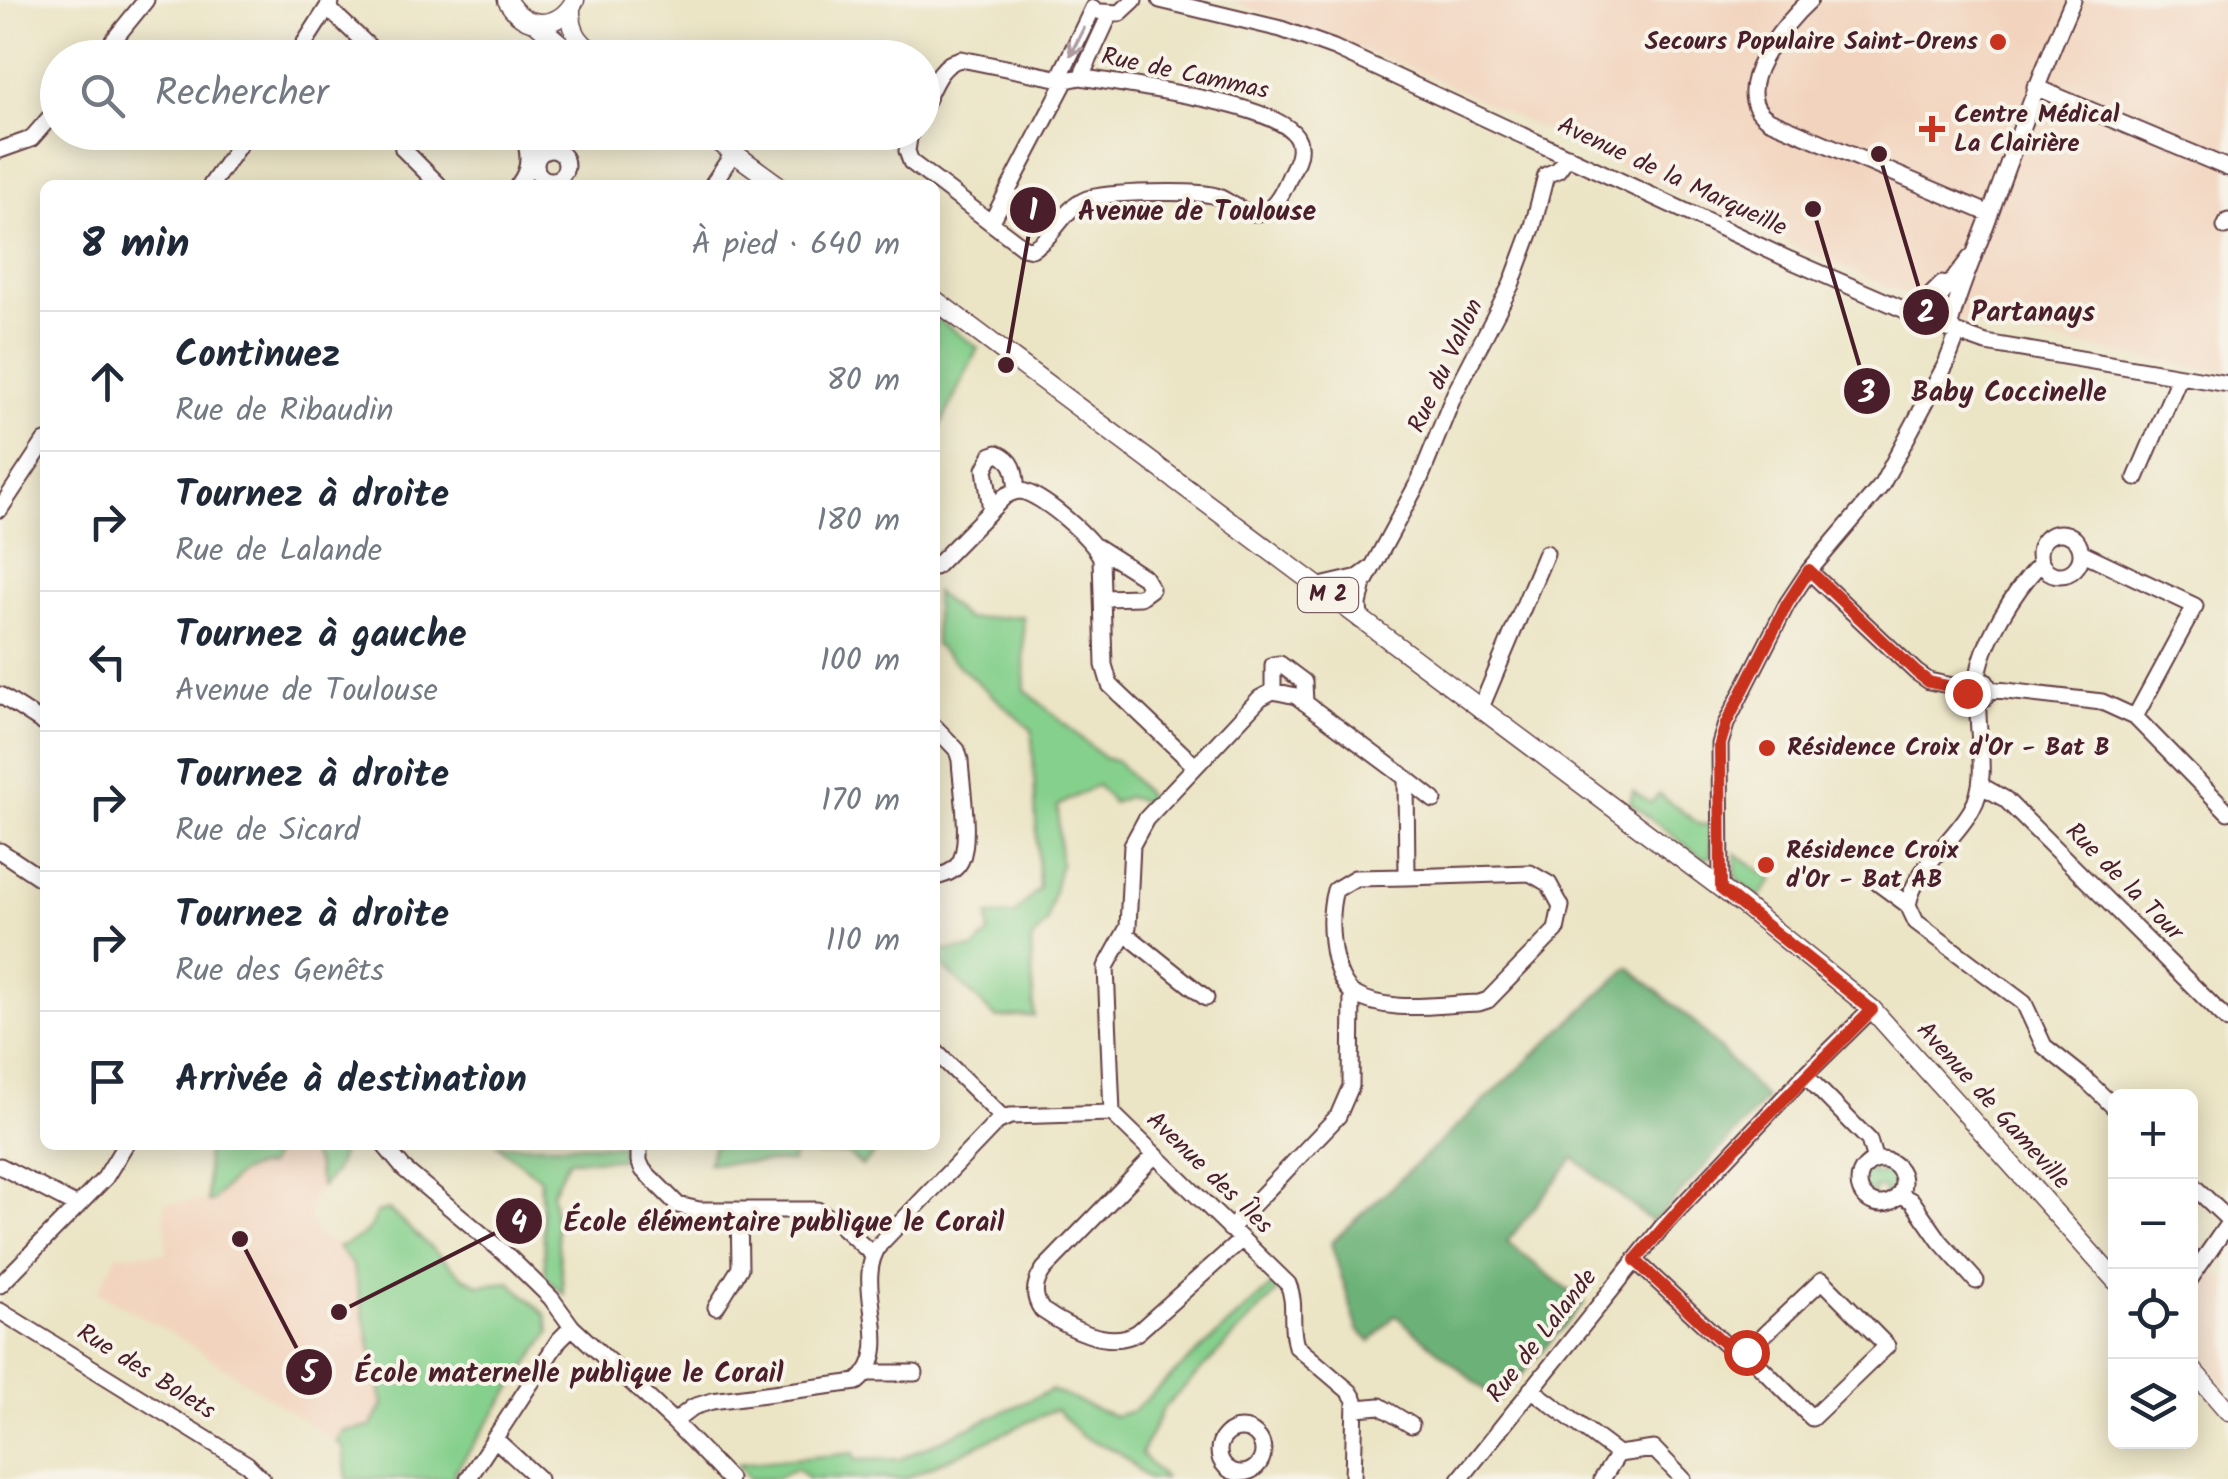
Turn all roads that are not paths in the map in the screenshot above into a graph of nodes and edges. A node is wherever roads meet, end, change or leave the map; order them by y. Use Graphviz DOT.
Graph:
graph roads {
  1 [pos="146,0"];
  2 [pos="507,0"];
  3 [pos="1160,0"];
  4 [pos="1810,0"];
  5 [pos="2073,0"];
  6 [pos="1133,3"];
  7 [pos="330,4"];
  8 [pos="1090,4"];
  9 [pos="573,5"];
  10 [pos="1110,14"];
  11 [pos="537,24"];
  12 [pos="114,40"];
  13 [pos="307,40"];
  14 [pos="364,40"];
  15 [pos="556,40"];
  16 [pos="578,40"];
  17 [pos="940,74"];
  18 [pos="1069,78"];
  19 [pos="2035,86"];
  20 [pos="40,128"];
  21 [pos="1540,143"];
  22 [pos="0,150"];
  23 [pos="235,150"];
  24 [pos="402,150"];
  25 [pos="529,150"];
  26 [pos="731,150"];
  27 [pos="907,150"];
  28 [pos="734,152"];
  29 [pos="1568,156"];
  30 [pos="2228,168"];
  31 [pos="1546,174"];
  32 [pos="214,180"];
  33 [pos="433,180"];
  34 [pos="522,180"];
  35 [pos="715,180"];
  36 [pos="771,180"];
  37 [pos="936,180"];
  38 [pos="940,183"];
  39 [pos="1990,214"];
  40 [pos="992,221"];
  41 [pos="1976,252"];
  42 [pos="1964,265"];
  43 [pos="940,304"];
  44 [pos="1906,310"];
  45 [pos="1931,322"];
  46 [pos="1954,331"];
  47 [pos="2179,378"];
  48 [pos="2228,384"];
  49 [pos="40,451"];
  50 [pos="2136,478"];
  51 [pos="1017,491"];
  52 [pos="0,509"];
  53 [pos="991,510"];
  54 [pos="1096,546"];
  55 [pos="2080,552"];
  56 [pos="1546,553"];
  57 [pos="940,561"];
  58 [pos="2041,563"];
  59 [pos="1370,569"];
  60 [pos="1809,570"];
  61 [pos="1316,587"];
  62 [pos="1104,598"];
  63 [pos="1360,620"];
  64 [pos="1978,690"];
  65 [pos="1273,691"];
  66 [pos="0,696"];
  67 [pos="1306,702"];
  68 [pos="1480,710"];
  69 [pos="2135,717"];
  70 [pos="40,721"];
  71 [pos="940,732"];
  72 [pos="1195,766"];
  73 [pos="1406,778"];
  74 [pos="1980,784"];
  75 [pos="1434,800"];
  76 [pos="2228,812"];
  77 [pos="0,851"];
  78 [pos="940,876"];
  79 [pos="1407,877"];
  80 [pos="40,878"];
  81 [pos="1878,883"];
  82 [pos="1721,889"];
  83 [pos="1908,905"];
  84 [pos="1126,934"];
  85 [pos="1352,993"];
  86 [pos="1206,998"];
  87 [pos="1872,1010"];
  88 [pos="2228,1020"];
  89 [pos="940,1056"];
  90 [pos="1805,1075"];
  91 [pos="2108,1101"];
  92 [pos="1112,1113"];
  93 [pos="1004,1118"];
  94 [pos="123,1150"];
  95 [pos="388,1150"];
  96 [pos="640,1150"];
  97 [pos="1154,1156"];
  98 [pos="1875,1161"];
  99 [pos="0,1166"];
  100 [pos="2198,1191"];
  101 [pos="1899,1194"];
  102 [pos="78,1206"];
  103 [pos="739,1210"];
  104 [pos="2228,1222"];
  105 [pos="1235,1234"];
  106 [pos="872,1254"];
  107 [pos="1635,1260"];
  108 [pos="2197,1269"];
  109 [pos="2108,1273"];
  110 [pos="1976,1281"];
  111 [pos="0,1284"];
  112 [pos="716,1307"];
  113 [pos="0,1312"];
  114 [pos="572,1327"];
  115 [pos="1746,1352"];
  116 [pos="915,1373"];
  117 [pos="868,1374"];
  118 [pos="2198,1377"];
  119 [pos="1532,1389"];
  120 [pos="1356,1408"];
  121 [pos="2228,1411"];
  122 [pos="674,1422"];
  123 [pos="1411,1425"];
  124 [pos="494,1438"];
  125 [pos="1618,1454"];
  126 [pos="262,1479"];
  127 [pos="468,1479"];
  128 [pos="540,1479"];
  129 [pos="728,1479"];
  130 [pos="1353,1479"];
  131 [pos="1460,1479"];
  132 [pos="1602,1479"];
  133 [pos="1683,1479"];
  1 -- 12 [label="street"];
  2 -- 11 [label="main road"];
  3 -- 6 [label="street, Avenue de la Marqueille"];
  3 -- 21 [label="street, Avenue de la Marqueille"];
  4 -- 39 [label="street"];
  5 -- 19 [label="street"];
  6 -- 10 [label="street, Avenue de la Marqueille"];
  7 -- 13 [label="street"];
  7 -- 14 [label="street"];
  8 -- 10 [label="street"];
  8 -- 18 [label="street, Rue de Cammas, one-way"];
  9 -- 11 [label="main road"];
  9 -- 16 [label="main road"];
  10 -- 18 [label="street, Rue de Cammas"];
  11 -- 15 [label="main road"];
  17 -- 18 [label="street"];
  18 -- 40 [label="street"];
  18 -- 40 [label="street, Rue de Cammas"];
  19 -- 30 [label="street"];
  19 -- 39 [label="street"];
  20 -- 22 [label="street"];
  21 -- 29 [label="street, Avenue de la Marqueille"];
  21 -- 31 [label="street, Rue du Vallon"];
  23 -- 32 [label="street"];
  24 -- 33 [label="street"];
  25 -- 34 [label="street"];
  26 -- 28 [label="main road"];
  27 -- 37 [label="street"];
  28 -- 35 [label="street"];
  28 -- 36 [label="main road"];
  29 -- 31 [label="street"];
  29 -- 44 [label="street, Avenue de la Marqueille"];
  31 -- 59 [label="street, Rue du Vallon"];
  38 -- 40 [label="street"];
  39 -- 41 [label="street"];
  41 -- 42 [label="street"];
  41 -- 46 [label="street"];
  42 -- 44 [label="street"];
  42 -- 45 [label="street"];
  43 -- 61 [label="main road, M 2"];
  44 -- 45 [label="street, Avenue de la Marqueille"];
  45 -- 46 [label="street, Avenue de la Marqueille"];
  46 -- 47 [label="street, Avenue de la Marqueille"];
  46 -- 60 [label="street"];
  47 -- 48 [label="street, Avenue de la Marqueille"];
  47 -- 50 [label="street"];
  49 -- 52 [label="street"];
  51 -- 53 [label="street"];
  51 -- 53 [label="street"];
  51 -- 54 [label="street"];
  53 -- 57 [label="street"];
  54 -- 62 [label="street"];
  54 -- 62 [label="street"];
  55 -- 58 [label="street"];
  55 -- 58 [label="street"];
  55 -- 69 [label="street"];
  56 -- 68 [label="street"];
  58 -- 64 [label="street"];
  59 -- 61 [label="street"];
  59 -- 63 [label="street, Rue du Vallon"];
  60 -- 64 [label="street"];
  60 -- 82 [label="street"];
  61 -- 63 [label="main road, M 2"];
  62 -- 72 [label="street"];
  63 -- 68 [label="main road, M 2"];
  64 -- 69 [label="street"];
  64 -- 74 [label="street"];
  65 -- 67 [label="street"];
  65 -- 67 [label="street, Avenue des Îles"];
  65 -- 72 [label="street, Avenue des Îles"];
  66 -- 70 [label="street"];
  67 -- 73 [label="street"];
  68 -- 82 [label="main road, M 2"];
  69 -- 76 [label="street"];
  71 -- 78 [label="street"];
  72 -- 84 [label="street, Avenue des Îles"];
  73 -- 75 [label="street"];
  73 -- 79 [label="street"];
  74 -- 83 [label="street"];
  74 -- 88 [label="street, Rue de la Tour"];
  77 -- 80 [label="street"];
  79 -- 85 [label="street"];
  79 -- 85 [label="street"];
  81 -- 83 [label="street"];
  82 -- 87 [label="main road, M 2"];
  83 -- 91 [label="street"];
  84 -- 86 [label="street"];
  84 -- 92 [label="street, Avenue des Îles"];
  85 -- 105 [label="street"];
  87 -- 90 [label="street, Rue de Lalande"];
  87 -- 109 [label="main road, Avenue de Gameville / M 2"];
  89 -- 93 [label="street"];
  90 -- 98 [label="street"];
  90 -- 107 [label="street, Rue de Lalande"];
  92 -- 93 [label="street"];
  92 -- 97 [label="street, Avenue des Îles"];
  93 -- 106 [label="street"];
  94 -- 102 [label="street"];
  95 -- 114 [label="street"];
  96 -- 103 [label="street"];
  97 -- 105 [label="street, Avenue des Îles"];
  97 -- 105 [label="street"];
  98 -- 101 [label="street"];
  98 -- 101 [label="street"];
  99 -- 102 [label="street"];
  100 -- 104 [label="street"];
  101 -- 110 [label="street"];
  102 -- 111 [label="street"];
  103 -- 106 [label="street"];
  103 -- 112 [label="street"];
  104 -- 108 [label="street"];
  105 -- 120 [label="street, Avenue des Îles"];
  106 -- 117 [label="street"];
  107 -- 115 [label="street"];
  107 -- 119 [label="street, Rue de Lalande"];
  113 -- 126 [label="street, Rue des Bolets"];
  114 -- 122 [label="street"];
  114 -- 124 [label="street"];
  115 -- 115 [label="street"];
  116 -- 117 [label="street"];
  117 -- 122 [label="street"];
  118 -- 121 [label="main road"];
  119 -- 125 [label="street"];
  119 -- 131 [label="street, Rue de Lalande"];
  120 -- 123 [label="street"];
  120 -- 130 [label="street"];
  122 -- 129 [label="street"];
  124 -- 127 [label="street"];
  124 -- 128 [label="street"];
  125 -- 132 [label="street"];
  125 -- 133 [label="street"];
}
